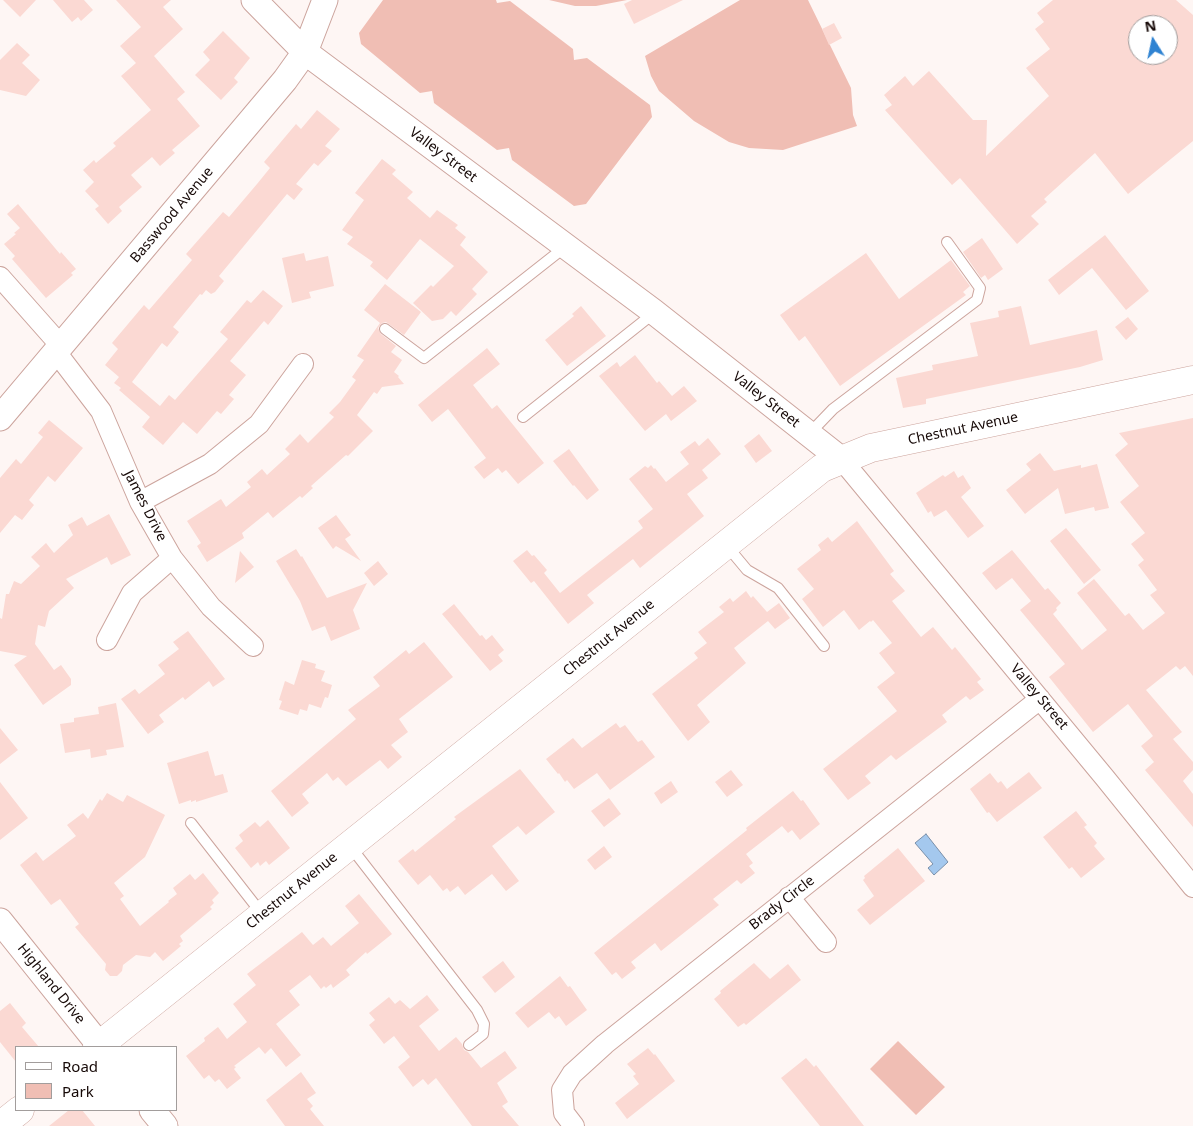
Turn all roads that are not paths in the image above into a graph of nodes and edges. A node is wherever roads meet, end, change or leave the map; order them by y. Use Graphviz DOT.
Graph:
graph roads {
  1 [pos="254,0"];
  2 [pos="325,0"];
  3 [pos="305,52"];
  4 [pos="946,242"];
  5 [pos="566,246"];
  6 [pos="0,277"];
  7 [pos="654,312"];
  8 [pos="385,329"];
  9 [pos="59,349"];
  10 [pos="303,364"];
  11 [pos="1193,380"];
  12 [pos="523,417"];
  13 [pos="0,418"];
  14 [pos="809,434"];
  15 [pos="842,460"];
  16 [pos="140,502"];
  17 [pos="726,545"];
  18 [pos="172,558"];
  19 [pos="106,640"];
  20 [pos="253,646"];
  21 [pos="824,646"];
  22 [pos="1040,699"];
  23 [pos="190,823"];
  24 [pos="349,846"];
  25 [pos="1193,887"];
  26 [pos="789,897"];
  27 [pos="263,915"];
  28 [pos="0,921"];
  29 [pos="826,942"];
  30 [pos="469,1045"];
  31 [pos="98,1046"];
  32 [pos="100,1046"];
  33 [pos="19,1111"];
  34 [pos="153,1111"];
  35 [pos="0,1126"];
  36 [pos="165,1126"];
  37 [pos="574,1126"];
  1 -- 3 [label="street, Valley Street"];
  2 -- 3 [label="street, Basswood Avenue"];
  3 -- 5 [label="street, Valley Street"];
  3 -- 9 [label="street, Basswood Avenue"];
  4 -- 14 [label="lane"];
  5 -- 7 [label="street, Valley Street"];
  5 -- 8 [label="lane"];
  6 -- 9 [label="street, James Drive"];
  7 -- 12 [label="lane"];
  7 -- 14 [label="street, Valley Street"];
  9 -- 13 [label="street, Basswood Avenue"];
  9 -- 16 [label="street, James Drive"];
  10 -- 16 [label="street"];
  11 -- 15 [label="main road, Chestnut Avenue"];
  14 -- 15 [label="street, Valley Street"];
  15 -- 17 [label="main road, Chestnut Avenue"];
  15 -- 22 [label="street, Valley Street"];
  16 -- 18 [label="street, James Drive"];
  17 -- 21 [label="lane"];
  17 -- 24 [label="main road, Chestnut Avenue"];
  18 -- 19 [label="street"];
  18 -- 20 [label="street, James Drive"];
  22 -- 25 [label="street, Valley Street"];
  22 -- 26 [label="street, Brady Circle"];
  23 -- 27 [label="lane"];
  24 -- 27 [label="main road, Chestnut Avenue"];
  24 -- 30 [label="lane"];
  26 -- 29 [label="street"];
  26 -- 37 [label="street, Brady Circle"];
  27 -- 32 [label="main road, Chestnut Avenue"];
  28 -- 31 [label="street, Highland Drive"];
  33 -- 35 [label="main road"];
  34 -- 36 [label="street"];
}
